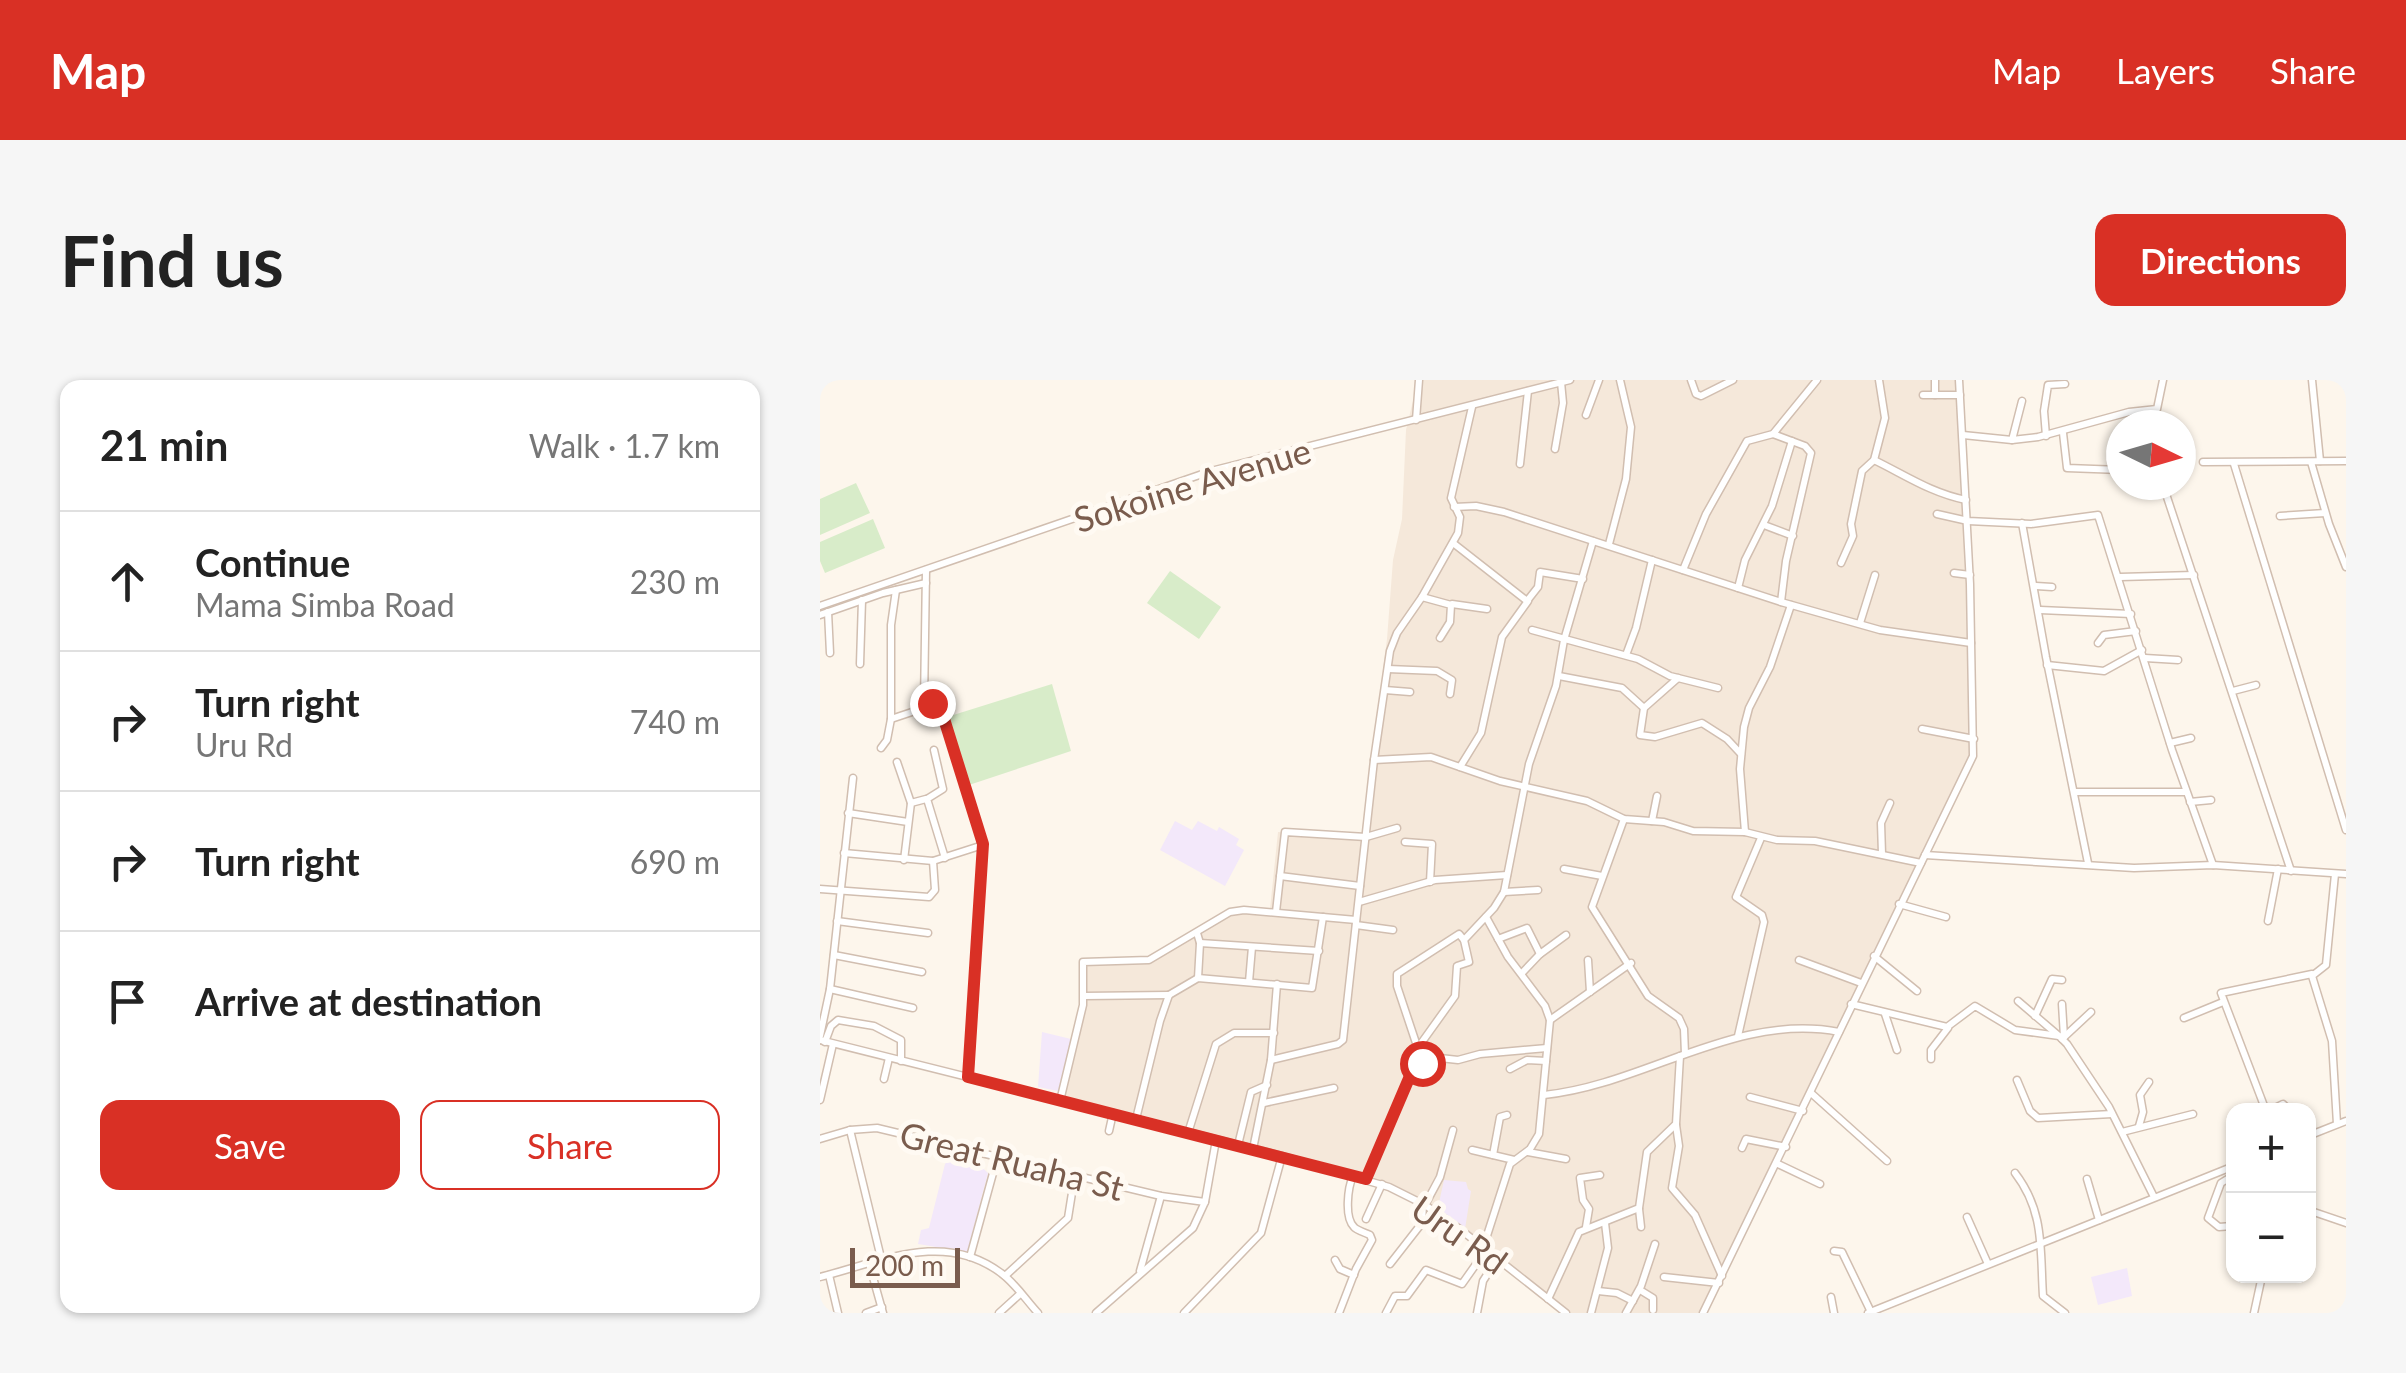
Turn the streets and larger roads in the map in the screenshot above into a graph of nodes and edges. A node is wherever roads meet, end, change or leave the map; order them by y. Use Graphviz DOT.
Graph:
graph roads {
  1 [pos="1419,380"];
  2 [pos="1600,380"];
  3 [pos="1620,380"];
  4 [pos="1691,380"];
  5 [pos="1733,380"];
  6 [pos="1817,380"];
  7 [pos="1880,380"];
  8 [pos="1935,380"];
  9 [pos="2163,380"];
  10 [pos="2312,380"];
  11 [pos="1562,381"];
  12 [pos="1960,381"];
  13 [pos="2066,384"];
  14 [pos="1528,391"];
  15 [pos="1923,395"];
  16 [pos="1934,395"];
  17 [pos="1960,395"];
  18 [pos="2022,401"];
  19 [pos="1472,407"];
  20 [pos="1586,415"];
  21 [pos="1416,420"];
  22 [pos="2063,433"];
  23 [pos="1773,434"];
  24 [pos="1963,435"];
  25 [pos="2046,436"];
  26 [pos="2012,440"];
  27 [pos="1792,441"];
  28 [pos="1555,450"];
  29 [pos="1874,460"];
  30 [pos="2346,460"];
  31 [pos="2202,462"];
  32 [pos="2316,462"];
  33 [pos="1520,464"];
  34 [pos="2234,464"];
  35 [pos="2106,469"];
  36 [pos="1966,500"];
  37 [pos="2168,500"];
  38 [pos="1454,507"];
  39 [pos="2325,513"];
  40 [pos="1938,514"];
  41 [pos="2280,516"];
  42 [pos="1968,521"];
  43 [pos="2022,523"];
  44 [pos="1764,526"];
  45 [pos="1793,536"];
  46 [pos="1593,541"];
  47 [pos="1454,543"];
  48 [pos="1609,544"];
  49 [pos="1652,560"];
  50 [pos="1841,564"];
  51 [pos="2346,567"];
  52 [pos="926,570"];
  53 [pos="1682,570"];
  54 [pos="1954,574"];
  55 [pos="1970,575"];
  56 [pos="2194,575"];
  57 [pos="1874,576"];
  58 [pos="2120,577"];
  59 [pos="1583,579"];
  60 [pos="926,583"];
  61 [pos="2036,586"];
  62 [pos="2052,587"];
  63 [pos="1738,588"];
  64 [pos="896,590"];
  65 [pos="1422,597"];
  66 [pos="862,600"];
  67 [pos="1528,602"];
  68 [pos="1781,602"];
  69 [pos="1450,604"];
  70 [pos="1792,605"];
  71 [pos="820,606"];
  72 [pos="1487,609"];
  73 [pos="2040,610"];
  74 [pos="824,614"];
  75 [pos="2131,614"];
  76 [pos="1860,623"];
  77 [pos="1532,630"];
  78 [pos="2136,631"];
  79 [pos="1440,638"];
  80 [pos="1564,640"];
  81 [pos="1971,643"];
  82 [pos="2098,643"];
  83 [pos="830,653"];
  84 [pos="2144,654"];
  85 [pos="1626,655"];
  86 [pos="2178,660"];
  87 [pos="860,664"];
  88 [pos="2048,665"];
  89 [pos="1388,669"];
  90 [pos="1558,676"];
  91 [pos="1678,678"];
  92 [pos="2256,685"];
  93 [pos="1718,688"];
  94 [pos="1385,690"];
  95 [pos="2233,691"];
  96 [pos="1410,692"];
  97 [pos="1450,694"];
  98 [pos="925,705"];
  99 [pos="1644,708"];
  100 [pos="891,719"];
  101 [pos="1922,729"];
  102 [pos="2191,738"];
  103 [pos="1974,739"];
  104 [pos="2170,743"];
  105 [pos="881,748"];
  106 [pos="934,750"];
  107 [pos="1741,755"];
  108 [pos="1374,760"];
  109 [pos="898,762"];
  110 [pos="1460,766"];
  111 [pos="853,778"];
  112 [pos="1524,786"];
  113 [pos="2074,792"];
  114 [pos="2186,792"];
  115 [pos="1656,796"];
  116 [pos="927,799"];
  117 [pos="2211,800"];
  118 [pos="910,802"];
  119 [pos="2190,802"];
  120 [pos="1890,803"];
  121 [pos="848,812"];
  122 [pos="1624,819"];
  123 [pos="1652,821"];
  124 [pos="908,822"];
  125 [pos="1397,828"];
  126 [pos="2346,830"];
  127 [pos="1745,832"];
  128 [pos="1366,837"];
  129 [pos="1761,838"];
  130 [pos="1405,842"];
  131 [pos="983,844"];
  132 [pos="844,853"];
  133 [pos="1882,854"];
  134 [pos="945,858"];
  135 [pos="1923,859"];
  136 [pos="904,860"];
  137 [pos="933,861"];
  138 [pos="2088,863"];
  139 [pos="2213,866"];
  140 [pos="1564,869"];
  141 [pos="2278,870"];
  142 [pos="2291,871"];
  143 [pos="2335,874"];
  144 [pos="2346,874"];
  145 [pos="1507,875"];
  146 [pos="1280,876"];
  147 [pos="1602,876"];
  148 [pos="1430,882"];
  149 [pos="1360,886"];
  150 [pos="820,889"];
  151 [pos="839,890"];
  152 [pos="1538,890"];
  153 [pos="1504,892"];
  154 [pos="1358,902"];
  155 [pos="1899,904"];
  156 [pos="1276,912"];
  157 [pos="1946,916"];
  158 [pos="1323,917"];
  159 [pos="1486,917"];
  160 [pos="837,921"];
  161 [pos="2268,921"];
  162 [pos="1356,923"];
  163 [pos="1393,930"];
  164 [pos="928,932"];
  165 [pos="1197,933"];
  166 [pos="1566,935"];
  167 [pos="1464,940"];
  168 [pos="1498,940"];
  169 [pos="1200,943"];
  170 [pos="1252,947"];
  171 [pos="1319,951"];
  172 [pos="1540,954"];
  173 [pos="834,955"];
  174 [pos="1874,956"];
  175 [pos="1588,960"];
  176 [pos="1799,960"];
  177 [pos="1630,963"];
  178 [pos="922,972"];
  179 [pos="1522,974"];
  180 [pos="2312,974"];
  181 [pos="1198,978"];
  182 [pos="2062,980"];
  183 [pos="1249,982"];
  184 [pos="1861,982"];
  185 [pos="1277,984"];
  186 [pos="820,985"];
  187 [pos="1916,991"];
  188 [pos="1590,992"];
  189 [pos="830,993"];
  190 [pos="1170,995"];
  191 [pos="1084,996"];
  192 [pos="2018,1001"];
  193 [pos="2224,1002"];
  194 [pos="1851,1004"];
  195 [pos="2062,1004"];
  196 [pos="913,1008"];
  197 [pos="2091,1012"];
  198 [pos="1885,1013"];
  199 [pos="2035,1016"];
  200 [pos="2184,1018"];
  201 [pos="1550,1020"];
  202 [pos="1949,1026"];
  203 [pos="1839,1032"];
  204 [pos="1274,1033"];
  205 [pos="1738,1036"];
  206 [pos="2062,1038"];
  207 [pos="824,1041"];
  208 [pos="1547,1048"];
  209 [pos="1897,1050"];
  210 [pos="1682,1055"];
  211 [pos="889,1058"];
  212 [pos="1932,1059"];
  213 [pos="1270,1060"];
  214 [pos="1422,1060"];
  215 [pos="901,1061"];
  216 [pos="1546,1062"];
  217 [pos="1510,1069"];
  218 [pos="968,1077"];
  219 [pos="884,1079"];
  220 [pos="2017,1080"];
  221 [pos="2149,1082"];
  222 [pos="1266,1085"];
  223 [pos="1334,1088"];
  224 [pos="1811,1093"];
  225 [pos="1544,1095"];
  226 [pos="1750,1097"];
  227 [pos="820,1100"];
  228 [pos="1060,1100"];
  229 [pos="1264,1103"];
  230 [pos="2265,1103"];
  231 [pos="1803,1111"];
  232 [pos="1113,1114"];
  233 [pos="2112,1114"];
  234 [pos="2194,1114"];
  235 [pos="1507,1115"];
  236 [pos="1136,1119"];
  237 [pos="2346,1120"];
  238 [pos="1676,1124"];
  239 [pos="2337,1124"];
  240 [pos="2139,1126"];
  241 [pos="850,1130"];
  242 [pos="1109,1130"];
  243 [pos="1453,1130"];
  244 [pos="2122,1132"];
  245 [pos="1188,1133"];
  246 [pos="2316,1133"];
  247 [pos="820,1139"];
  248 [pos="1216,1140"];
  249 [pos="1238,1145"];
  250 [pos="1786,1147"];
  251 [pos="1742,1148"];
  252 [pos="1252,1149"];
  253 [pos="1472,1150"];
  254 [pos="1527,1152"];
  255 [pos="1493,1155"];
  256 [pos="998,1156"];
  257 [pos="1282,1156"];
  258 [pos="1566,1159"];
  259 [pos="1515,1160"];
  260 [pos="1887,1161"];
  261 [pos="1778,1164"];
  262 [pos="2226,1169"];
  263 [pos="2015,1173"];
  264 [pos="1075,1174"];
  265 [pos="1353,1175"];
  266 [pos="1600,1175"];
  267 [pos="1366,1179"];
  268 [pos="2087,1179"];
  269 [pos="2226,1180"];
  270 [pos="1382,1184"];
  271 [pos="1820,1184"];
  272 [pos="1160,1196"];
  273 [pos="2154,1197"];
  274 [pos="1204,1202"];
  275 [pos="1424,1205"];
  276 [pos="1639,1208"];
  277 [pos="2316,1213"];
  278 [pos="1967,1217"];
  279 [pos="1366,1220"];
  280 [pos="2099,1220"];
  281 [pos="2346,1222"];
  282 [pos="1605,1223"];
  283 [pos="1586,1226"];
  284 [pos="1642,1226"];
  285 [pos="2226,1226"];
  286 [pos="2042,1242"];
  287 [pos="1655,1244"];
  288 [pos="1484,1249"];
  289 [pos="1834,1251"];
  290 [pos="970,1257"];
  291 [pos="881,1258"];
  292 [pos="1497,1259"];
  293 [pos="1335,1260"];
  294 [pos="869,1262"];
  295 [pos="1390,1264"];
  296 [pos="1988,1264"];
  297 [pos="1140,1272"];
  298 [pos="829,1275"];
  299 [pos="1354,1275"];
  300 [pos="1005,1276"];
  301 [pos="1664,1276"];
  302 [pos="820,1277"];
  303 [pos="1721,1279"];
  304 [pos="2260,1283"];
  305 [pos="1640,1290"];
  306 [pos="1598,1291"];
  307 [pos="1020,1294"];
  308 [pos="1831,1298"];
  309 [pos="1548,1299"];
  310 [pos="1633,1301"];
  311 [pos="882,1310"];
  312 [pos="1653,1310"];
  313 [pos="1870,1312"];
  314 [pos="838,1313"];
  315 [pos="866,1313"];
  316 [pos="999,1313"];
  317 [pos="1038,1313"];
  318 [pos="1096,1313"];
  319 [pos="1184,1313"];
  320 [pos="1339,1313"];
  321 [pos="1386,1313"];
  322 [pos="1477,1313"];
  323 [pos="1566,1313"];
  324 [pos="1591,1313"];
  325 [pos="1626,1313"];
  326 [pos="1704,1313"];
  327 [pos="1834,1313"];
  328 [pos="2064,1313"];
  329 [pos="2254,1313"];
  1 -- 21 [label="street"];
  2 -- 20 [label="street"];
  3 -- 48 [label="street"];
  4 -- 5 [label="street"];
  6 -- 23 [label="street"];
  7 -- 29 [label="street"];
  8 -- 16 [label="street"];
  9 -- 22 [label="street"];
  10 -- 32 [label="street"];
  11 -- 14 [label="street, Sokoine Avenue"];
  11 -- 28 [label="street"];
  12 -- 17 [label="street"];
  13 -- 25 [label="street"];
  14 -- 19 [label="street, Sokoine Avenue"];
  14 -- 33 [label="street"];
  15 -- 16 [label="street"];
  16 -- 17 [label="street"];
  17 -- 24 [label="street"];
  18 -- 26 [label="street"];
  19 -- 21 [label="street, Sokoine Avenue"];
  19 -- 38 [label="street"];
  21 -- 52 [label="street, Sokoine Avenue"];
  22 -- 25 [label="street"];
  22 -- 35 [label="street"];
  23 -- 27 [label="street"];
  23 -- 53 [label="street"];
  24 -- 26 [label="street"];
  24 -- 36 [label="street"];
  25 -- 26 [label="street"];
  27 -- 44 [label="street"];
  27 -- 45 [label="street"];
  29 -- 36 [label="street"];
  29 -- 50 [label="street"];
  30 -- 32 [label="street"];
  31 -- 34 [label="street"];
  32 -- 34 [label="street"];
  32 -- 39 [label="street"];
  34 -- 126 [label="street"];
  36 -- 42 [label="street"];
  37 -- 56 [label="street"];
  38 -- 46 [label="street"];
  38 -- 47 [label="street"];
  39 -- 41 [label="street"];
  39 -- 51 [label="street"];
  40 -- 42 [label="street"];
  42 -- 43 [label="street"];
  42 -- 55 [label="street"];
  43 -- 58 [label="street"];
  43 -- 61 [label="street"];
  44 -- 45 [label="street"];
  44 -- 63 [label="street"];
  45 -- 68 [label="street"];
  46 -- 48 [label="street"];
  46 -- 59 [label="street"];
  47 -- 65 [label="street"];
  47 -- 67 [label="street"];
  48 -- 49 [label="street"];
  49 -- 53 [label="street"];
  49 -- 85 [label="street"];
  52 -- 60 [label="street"];
  52 -- 71 [label="street, Sokoine Avenue"];
  53 -- 63 [label="street"];
  54 -- 55 [label="street"];
  55 -- 81 [label="street"];
  56 -- 58 [label="street"];
  56 -- 95 [label="street"];
  57 -- 76 [label="street"];
  58 -- 75 [label="street"];
  59 -- 67 [label="street"];
  59 -- 80 [label="street"];
  60 -- 64 [label="street"];
  60 -- 98 [label="street"];
  61 -- 62 [label="street"];
  61 -- 73 [label="street"];
  63 -- 68 [label="street"];
  64 -- 66 [label="street"];
  64 -- 100 [label="street"];
  65 -- 69 [label="street"];
  65 -- 89 [label="street"];
  66 -- 74 [label="street"];
  66 -- 87 [label="street"];
  67 -- 110 [label="street"];
  68 -- 70 [label="street"];
  69 -- 72 [label="street"];
  69 -- 79 [label="street"];
  70 -- 76 [label="street"];
  70 -- 107 [label="street"];
  73 -- 75 [label="street"];
  73 -- 88 [label="street"];
  74 -- 83 [label="street"];
  75 -- 78 [label="street"];
  76 -- 81 [label="street"];
  77 -- 80 [label="street"];
  78 -- 82 [label="street"];
  78 -- 84 [label="street"];
  80 -- 85 [label="street"];
  80 -- 90 [label="street"];
  81 -- 103 [label="street"];
  84 -- 86 [label="street"];
  84 -- 88 [label="street"];
  84 -- 104 [label="street"];
  85 -- 91 [label="street"];
  88 -- 113 [label="street"];
  89 -- 94 [label="street"];
  89 -- 97 [label="street"];
  90 -- 99 [label="street"];
  90 -- 112 [label="street"];
  91 -- 93 [label="street"];
  91 -- 99 [label="street"];
  92 -- 95 [label="street"];
  94 -- 96 [label="street"];
  94 -- 108 [label="street"];
  95 -- 142 [label="street"];
  98 -- 100 [label="street"];
  98 -- 131 [label="street"];
  99 -- 107 [label="street"];
  100 -- 105 [label="street"];
  101 -- 103 [label="street"];
  102 -- 104 [label="street"];
  103 -- 135 [label="street"];
  104 -- 114 [label="street"];
  106 -- 116 [label="street"];
  107 -- 127 [label="street"];
  108 -- 110 [label="street"];
  108 -- 128 [label="street"];
  109 -- 118 [label="street"];
  110 -- 112 [label="street"];
  111 -- 121 [label="street"];
  112 -- 122 [label="street"];
  112 -- 145 [label="street"];
  113 -- 114 [label="street"];
  113 -- 138 [label="street"];
  114 -- 119 [label="street"];
  115 -- 123 [label="street"];
  116 -- 118 [label="street"];
  116 -- 134 [label="street"];
  117 -- 119 [label="street"];
  118 -- 124 [label="street"];
  119 -- 139 [label="street"];
  120 -- 133 [label="street"];
  121 -- 124 [label="street"];
  121 -- 132 [label="street"];
  122 -- 123 [label="street"];
  122 -- 147 [label="street"];
  123 -- 127 [label="street"];
  124 -- 136 [label="street"];
  125 -- 128 [label="street"];
  127 -- 129 [label="street"];
  128 -- 146 [label="street"];
  128 -- 149 [label="street"];
  129 -- 133 [label="street"];
  129 -- 205 [label="street"];
  130 -- 148 [label="street"];
  131 -- 134 [label="street"];
  131 -- 218 [label="street"];
  132 -- 136 [label="street"];
  132 -- 151 [label="street"];
  133 -- 135 [label="street"];
  134 -- 137 [label="street"];
  135 -- 138 [label="street"];
  135 -- 155 [label="street"];
  136 -- 137 [label="street"];
  137 -- 151 [label="street"];
  138 -- 139 [label="street"];
  139 -- 141 [label="street"];
  140 -- 147 [label="street"];
  141 -- 142 [label="street"];
  141 -- 161 [label="street"];
  142 -- 143 [label="street"];
  143 -- 144 [label="street"];
  143 -- 180 [label="street"];
  145 -- 148 [label="street"];
  145 -- 153 [label="street"];
  146 -- 149 [label="street"];
  146 -- 156 [label="street"];
  147 -- 177 [label="street"];
  148 -- 154 [label="street"];
  149 -- 154 [label="street"];
  150 -- 151 [label="street"];
  151 -- 160 [label="street"];
  152 -- 153 [label="street"];
  153 -- 159 [label="street"];
  154 -- 162 [label="street"];
  155 -- 157 [label="street"];
  155 -- 174 [label="street"];
  156 -- 158 [label="street"];
  156 -- 165 [label="street"];
  158 -- 162 [label="street"];
  158 -- 171 [label="street"];
  159 -- 167 [label="street"];
  159 -- 168 [label="street"];
  160 -- 164 [label="street"];
  160 -- 173 [label="street"];
  162 -- 163 [label="street"];
  162 -- 213 [label="street"];
  165 -- 169 [label="street"];
  165 -- 191 [label="street"];
  166 -- 172 [label="street"];
  167 -- 214 [label="street"];
  167 -- 214 [label="street"];
  168 -- 172 [label="street"];
  168 -- 179 [label="street"];
  169 -- 170 [label="street"];
  169 -- 181 [label="street"];
  170 -- 171 [label="street"];
  170 -- 183 [label="street"];
  171 -- 185 [label="street"];
  172 -- 179 [label="street"];
  173 -- 178 [label="street"];
  173 -- 189 [label="street"];
  174 -- 184 [label="street"];
  174 -- 187 [label="street"];
  175 -- 188 [label="street"];
  176 -- 184 [label="street"];
  177 -- 188 [label="street"];
  177 -- 210 [label="street"];
  179 -- 201 [label="street"];
  180 -- 193 [label="street"];
  180 -- 239 [label="street"];
  181 -- 183 [label="street"];
  181 -- 190 [label="street"];
  182 -- 199 [label="street"];
  183 -- 185 [label="street"];
  184 -- 194 [label="street"];
  185 -- 204 [label="street"];
  186 -- 189 [label="street"];
  188 -- 201 [label="street"];
  189 -- 196 [label="street"];
  189 -- 207 [label="street"];
  190 -- 191 [label="street"];
  190 -- 236 [label="street"];
  191 -- 228 [label="street"];
  192 -- 199 [label="street"];
  193 -- 200 [label="street"];
  193 -- 230 [label="street"];
  194 -- 198 [label="street"];
  194 -- 203 [label="street"];
  195 -- 206 [label="street"];
  197 -- 206 [label="street"];
  198 -- 202 [label="street"];
  198 -- 209 [label="street"];
  199 -- 206 [label="street"];
  201 -- 208 [label="street"];
  202 -- 206 [label="street"];
  202 -- 212 [label="street"];
  203 -- 205 [label="street"];
  203 -- 224 [label="street"];
  204 -- 213 [label="street"];
  204 -- 245 [label="street"];
  205 -- 210 [label="street"];
  206 -- 233 [label="street"];
  207 -- 211 [label="street, Uru Rd"];
  207 -- 215 [label="street"];
  207 -- 227 [label="street"];
  208 -- 214 [label="street"];
  208 -- 216 [label="street"];
  210 -- 225 [label="street"];
  210 -- 238 [label="street"];
  211 -- 215 [label="street, Uru Rd"];
  211 -- 219 [label="street"];
  213 -- 222 [label="street"];
  214 -- 267 [label="street"];
  215 -- 218 [label="street, Uru Rd"];
  216 -- 217 [label="street"];
  216 -- 225 [label="street"];
  218 -- 228 [label="street, Uru Rd"];
  220 -- 233 [label="street"];
  221 -- 240 [label="street"];
  222 -- 229 [label="street"];
  222 -- 249 [label="street"];
  223 -- 229 [label="street"];
  224 -- 231 [label="street"];
  224 -- 260 [label="street"];
  225 -- 254 [label="street"];
  226 -- 231 [label="street"];
  228 -- 232 [label="street, Uru Rd"];
  229 -- 252 [label="street"];
  231 -- 250 [label="street"];
  232 -- 236 [label="street, Uru Rd"];
  232 -- 242 [label="street"];
  233 -- 244 [label="street"];
  234 -- 240 [label="street"];
  235 -- 255 [label="street"];
  236 -- 245 [label="street, Uru Rd"];
  237 -- 239 [label="street"];
  238 -- 276 [label="street"];
  238 -- 303 [label="street"];
  239 -- 246 [label="street"];
  240 -- 244 [label="street"];
  241 -- 247 [label="street, Great Ruaha St"];
  241 -- 256 [label="street, Great Ruaha St"];
  241 -- 291 [label="street"];
  243 -- 275 [label="street"];
  244 -- 273 [label="street"];
  245 -- 248 [label="street, Uru Rd"];
  248 -- 249 [label="street, Uru Rd"];
  248 -- 274 [label="street"];
  249 -- 252 [label="street, Uru Rd"];
  250 -- 251 [label="street"];
  250 -- 261 [label="street"];
  252 -- 257 [label="street, Uru Rd"];
  253 -- 255 [label="street"];
  254 -- 258 [label="street"];
  254 -- 259 [label="street"];
  255 -- 259 [label="street"];
  256 -- 264 [label="street, Great Ruaha St"];
  256 -- 290 [label="street"];
  257 -- 265 [label="street, Uru Rd"];
  257 -- 319 [label="street"];
  259 -- 288 [label="street"];
  261 -- 271 [label="street"];
  261 -- 303 [label="street"];
  262 -- 273 [label="street"];
  263 -- 286 [label="street"];
  264 -- 272 [label="street, Great Ruaha St"];
  264 -- 300 [label="street"];
  265 -- 267 [label="street, Uru Rd"];
  265 -- 299 [label="street"];
  266 -- 283 [label="street"];
  267 -- 270 [label="street, Uru Rd"];
  268 -- 280 [label="street"];
  269 -- 285 [label="street"];
  270 -- 275 [label="street, Uru Rd"];
  270 -- 279 [label="street"];
  272 -- 274 [label="street, Great Ruaha St"];
  272 -- 297 [label="street"];
  273 -- 280 [label="street"];
  274 -- 297 [label="street"];
  275 -- 288 [label="street, Uru Rd"];
  275 -- 295 [label="street"];
  276 -- 282 [label="street"];
  276 -- 284 [label="street"];
  277 -- 281 [label="street"];
  278 -- 296 [label="street"];
  280 -- 286 [label="street"];
  282 -- 283 [label="street"];
  282 -- 306 [label="street"];
  283 -- 309 [label="street"];
  286 -- 296 [label="street"];
  286 -- 328 [label="street"];
  287 -- 305 [label="street"];
  288 -- 292 [label="street, Uru Rd"];
  288 -- 321 [label="street"];
  289 -- 313 [label="street"];
  290 -- 291 [label="street"];
  290 -- 300 [label="street"];
  291 -- 294 [label="street"];
  292 -- 309 [label="street, Uru Rd"];
  292 -- 322 [label="street"];
  293 -- 299 [label="street"];
  294 -- 298 [label="street"];
  294 -- 311 [label="street"];
  296 -- 313 [label="street"];
  297 -- 318 [label="street"];
  298 -- 302 [label="street"];
  298 -- 314 [label="street"];
  299 -- 320 [label="street"];
  300 -- 307 [label="street"];
  301 -- 303 [label="street"];
  303 -- 326 [label="street"];
  304 -- 329 [label="street"];
  305 -- 310 [label="street"];
  305 -- 312 [label="street"];
  306 -- 310 [label="street"];
  306 -- 324 [label="street"];
  307 -- 316 [label="street"];
  307 -- 317 [label="street"];
  308 -- 327 [label="street"];
  309 -- 323 [label="street, Uru Rd"];
  310 -- 325 [label="street"];
  311 -- 315 [label="street"];
}
